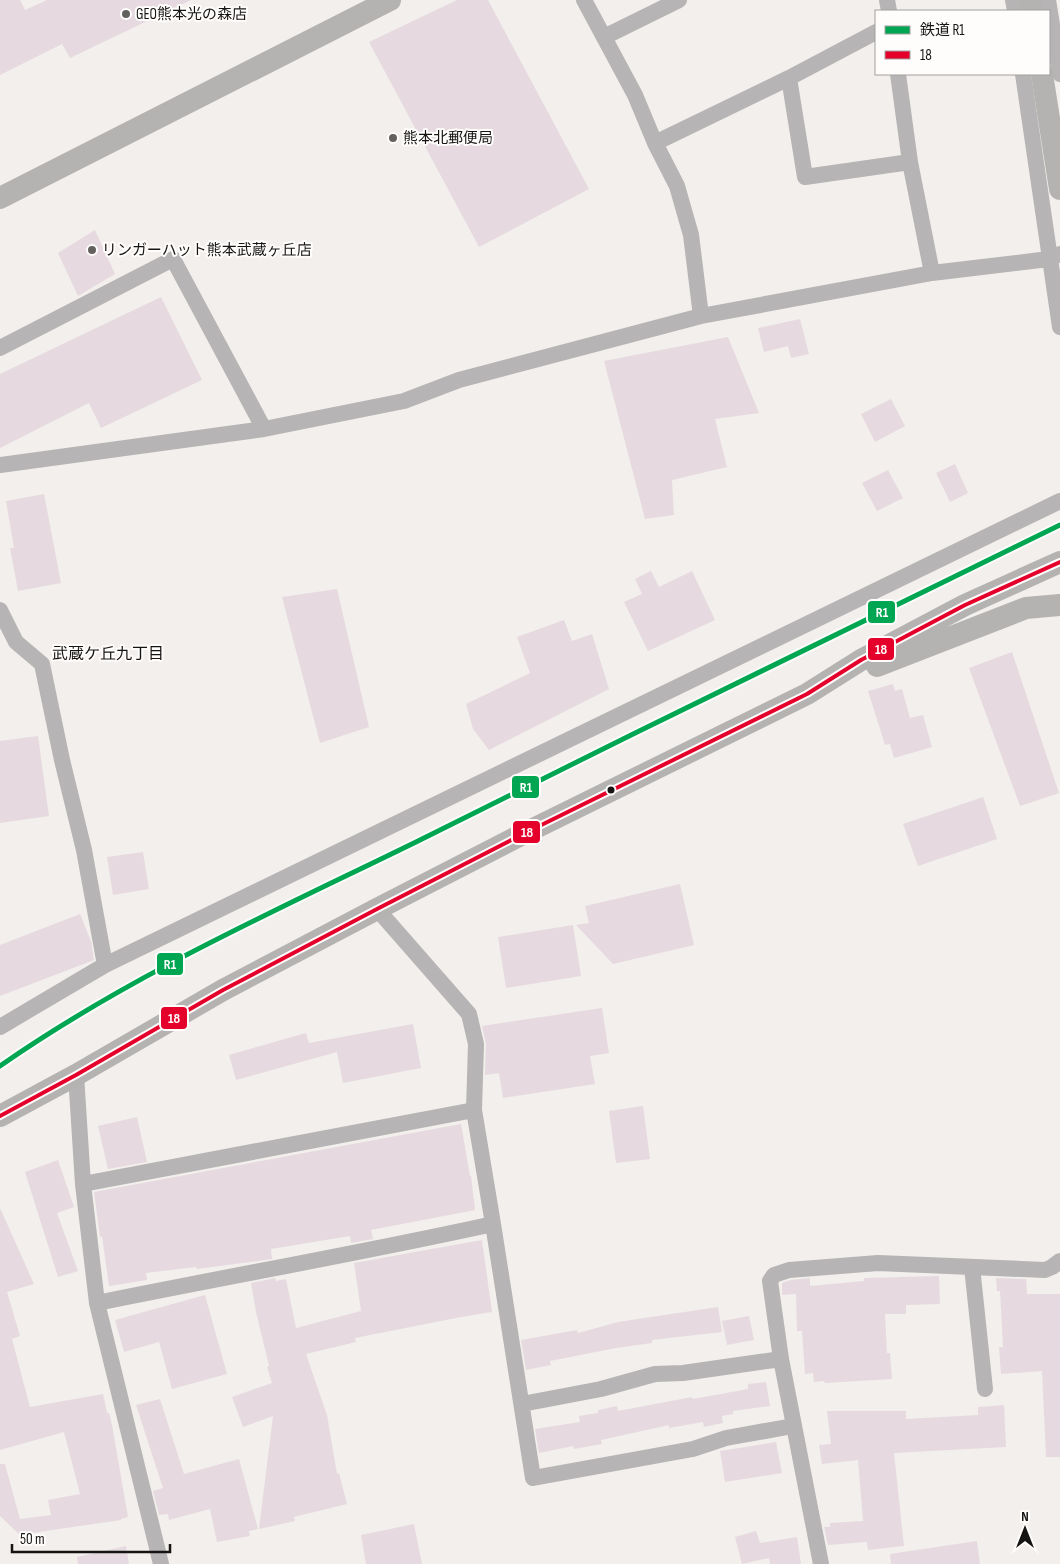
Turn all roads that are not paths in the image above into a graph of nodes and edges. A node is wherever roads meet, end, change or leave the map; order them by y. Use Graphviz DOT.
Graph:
graph roads {
  1 [pos="390,0"];
  2 [pos="584,0"];
  3 [pos="679,0"];
  4 [pos="1050,12"];
  5 [pos="875,33"];
  6 [pos="604,37"];
  7 [pos="1060,74"];
  8 [pos="898,75"];
  9 [pos="1023,75"];
  10 [pos="1042,75"];
  11 [pos="789,78"];
  12 [pos="655,143"];
  13 [pos="910,162"];
  14 [pos="1060,189"];
  15 [pos="0,198"];
  16 [pos="1055,256"];
  17 [pos="932,274"];
  18 [pos="701,316"];
  19 [pos="1060,327"];
  20 [pos="0,348"];
  21 [pos="264,429"];
  22 [pos="0,464"];
  23 [pos="1060,501"];
  24 [pos="1060,562"];
  25 [pos="1060,606"];
  26 [pos="0,610"];
  27 [pos="806,694"];
  28 [pos="377,909"];
  29 [pos="105,965"];
  30 [pos="0,1027"];
  31 [pos="76,1075"];
  32 [pos="474,1110"];
  33 [pos="0,1116"];
  34 [pos="83,1184"];
  35 [pos="493,1224"];
  36 [pos="1060,1261"];
  37 [pos="972,1266"];
  38 [pos="97,1303"];
  39 [pos="781,1360"];
  40 [pos="985,1389"];
  41 [pos="522,1404"];
  42 [pos="793,1426"];
  43 [pos="161,1564"];
  44 [pos="821,1564"];
  1 -- 15 [label="main road"];
  2 -- 6 [label="street"];
  3 -- 6 [label="street"];
  4 -- 7 [label="street"];
  5 -- 11 [label="street"];
  6 -- 12 [label="street"];
  8 -- 13 [label="street"];
  9 -- 16 [label="street"];
  10 -- 14 [label="main road"];
  11 -- 12 [label="street"];
  11 -- 13 [label="street"];
  12 -- 18 [label="street"];
  13 -- 17 [label="street"];
  16 -- 17 [label="street"];
  16 -- 19 [label="street"];
  17 -- 18 [label="street"];
  18 -- 21 [label="street"];
  20 -- 21 [label="street"];
  21 -- 22 [label="street"];
  23 -- 29 [label="street"];
  24 -- 27 [label="main road"];
  25 -- 27 [label="main road"];
  26 -- 29 [label="street"];
  27 -- 28 [label="main road"];
  28 -- 31 [label="main road"];
  28 -- 32 [label="street"];
  29 -- 30 [label="street"];
  31 -- 33 [label="main road"];
  31 -- 34 [label="street"];
  32 -- 34 [label="street"];
  32 -- 35 [label="street"];
  34 -- 38 [label="street"];
  35 -- 38 [label="street"];
  35 -- 41 [label="street"];
  36 -- 37 [label="street"];
  37 -- 39 [label="street"];
  37 -- 40 [label="street"];
  38 -- 43 [label="street"];
  39 -- 41 [label="street"];
  39 -- 42 [label="street"];
  41 -- 42 [label="street"];
  42 -- 44 [label="street"];
}
